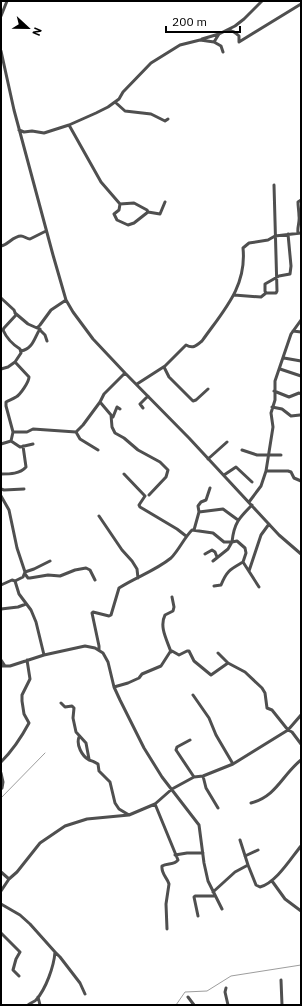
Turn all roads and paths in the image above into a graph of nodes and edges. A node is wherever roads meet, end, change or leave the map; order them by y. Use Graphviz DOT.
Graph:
graph roads {
  1 [pos="7,1"];
  2 [pos="262,1"];
  3 [pos="301,4"];
  4 [pos="1,16"];
  5 [pos="227,30"];
  6 [pos="219,34"];
  7 [pos="200,40"];
  8 [pos="214,42"];
  9 [pos="1,51"];
  10 [pos="223,52"];
  11 [pos="115,102"];
  12 [pos="168,119"];
  13 [pos="69,125"];
  14 [pos="19,130"];
  15 [pos="274,185"];
  16 [pos="301,200"];
  17 [pos="165,202"];
  18 [pos="120,204"];
  19 [pos="148,212"];
  20 [pos="46,231"];
  21 [pos="300,233"];
  22 [pos="288,234"];
  23 [pos="275,236"];
  24 [pos="1,246"];
  25 [pos="276,278"];
  26 [pos="266,293"];
  27 [pos="234,295"];
  28 [pos="1,298"];
  29 [pos="66,300"];
  30 [pos="15,313"];
  31 [pos="301,320"];
  32 [pos="38,329"];
  33 [pos="293,331"];
  34 [pos="301,332"];
  35 [pos="47,341"];
  36 [pos="21,351"];
  37 [pos="284,358"];
  38 [pos="15,362"];
  39 [pos="301,362"];
  40 [pos="164,367"];
  41 [pos="1,369"];
  42 [pos="280,369"];
  43 [pos="125,373"];
  44 [pos="301,376"];
  45 [pos="137,384"];
  46 [pos="208,388"];
  47 [pos="274,391"];
  48 [pos="301,394"];
  49 [pos="148,396"];
  50 [pos="100,402"];
  51 [pos="272,407"];
  52 [pos="144,408"];
  53 [pos="120,409"];
  54 [pos="300,415"];
  55 [pos="112,416"];
  56 [pos="13,432"];
  57 [pos="76,432"];
  58 [pos="11,441"];
  59 [pos="228,442"];
  60 [pos="1,444"];
  61 [pos="33,444"];
  62 [pos="23,446"];
  63 [pos="98,450"];
  64 [pos="242,450"];
  65 [pos="268,454"];
  66 [pos="281,455"];
  67 [pos="208,459"];
  68 [pos="266,471"];
  69 [pos="1,474"];
  70 [pos="124,474"];
  71 [pos="224,475"];
  72 [pos="301,481"];
  73 [pos="252,482"];
  74 [pos="210,488"];
  75 [pos="1,489"];
  76 [pos="24,489"];
  77 [pos="149,495"];
  78 [pos="1,496"];
  79 [pos="251,504"];
  80 [pos="199,512"];
  81 [pos="99,516"];
  82 [pos="238,520"];
  83 [pos="269,524"];
  84 [pos="194,530"];
  85 [pos="186,536"];
  86 [pos="232,542"];
  87 [pos="206,554"];
  88 [pos="301,554"];
  89 [pos="217,557"];
  90 [pos="50,561"];
  91 [pos="214,561"];
  92 [pos="243,562"];
  93 [pos="249,571"];
  94 [pos="25,573"];
  95 [pos="138,578"];
  96 [pos="95,580"];
  97 [pos="15,581"];
  98 [pos="1,585"];
  99 [pos="214,586"];
  100 [pos="259,587"];
  101 [pos="172,597"];
  102 [pos="26,604"];
  103 [pos="1,609"];
  104 [pos="98,650"];
  105 [pos="171,652"];
  106 [pos="218,653"];
  107 [pos="44,655"];
  108 [pos="1,660"];
  109 [pos="27,660"];
  110 [pos="228,663"];
  111 [pos="3,666"];
  112 [pos="114,687"];
  113 [pos="193,695"];
  114 [pos="61,703"];
  115 [pos="301,715"];
  116 [pos="288,730"];
  117 [pos="79,737"];
  118 [pos="190,740"];
  119 [pos="301,744"];
  120 [pos="89,759"];
  121 [pos="301,760"];
  122 [pos="1,762"];
  123 [pos="233,764"];
  124 [pos="1,774"];
  125 [pos="203,776"];
  126 [pos="194,777"];
  127 [pos="1,789"];
  128 [pos="172,790"];
  129 [pos="251,803"];
  130 [pos="155,804"];
  131 [pos="218,808"];
  132 [pos="129,815"];
  133 [pos="240,840"];
  134 [pos="301,846"];
  135 [pos="258,850"];
  136 [pos="203,853"];
  137 [pos="175,855"];
  138 [pos="245,856"];
  139 [pos="248,865"];
  140 [pos="1,872"];
  141 [pos="9,879"];
  142 [pos="272,881"];
  143 [pos="1,891"];
  144 [pos="213,892"];
  145 [pos="215,896"];
  146 [pos="1,904"];
  147 [pos="222,909"];
  148 [pos="301,911"];
  149 [pos="198,916"];
  150 [pos="166,929"];
  151 [pos="1,933"];
  152 [pos="55,952"];
  153 [pos="19,976"];
  154 [pos="281,980"];
  155 [pos="226,988"];
  156 [pos="85,994"];
  157 [pos="38,996"];
  158 [pos="188,997"];
  159 [pos="28,1005"];
  160 [pos="40,1005"];
  161 [pos="194,1005"];
  162 [pos="228,1005"];
  163 [pos="282,1005"];
  1 -- 4 [label="street"];
  2 -- 5 [label="street"];
  3 -- 5 [label="street"];
  5 -- 6 [label="street"];
  6 -- 7 [label="street"];
  6 -- 8 [label="street"];
  7 -- 8 [label="street"];
  7 -- 11 [label="street"];
  8 -- 10 [label="street"];
  9 -- 14 [label="street"];
  11 -- 12 [label="street"];
  11 -- 13 [label="street"];
  13 -- 14 [label="street"];
  13 -- 18 [label="street"];
  14 -- 20 [label="street"];
  15 -- 23 [label="street"];
  16 -- 21 [label="street"];
  17 -- 19 [label="street"];
  18 -- 19 [label="street"];
  18 -- 19 [label="street"];
  20 -- 24 [label="street"];
  20 -- 29 [label="street"];
  21 -- 22 [label="street"];
  22 -- 23 [label="street"];
  22 -- 25 [label="street"];
  23 -- 25 [label="street"];
  23 -- 27 [label="street"];
  25 -- 26 [label="street"];
  25 -- 26 [label="street"];
  26 -- 27 [label="street"];
  27 -- 40 [label="street"];
  28 -- 30 [label="street"];
  29 -- 32 [label="street"];
  29 -- 43 [label="street"];
  30 -- 32 [label="street"];
  30 -- 36 [label="street"];
  31 -- 33 [label="street"];
  32 -- 35 [label="street"];
  32 -- 36 [label="street"];
  33 -- 34 [label="street"];
  33 -- 37 [label="street"];
  36 -- 38 [label="street"];
  37 -- 39 [label="street"];
  37 -- 42 [label="street"];
  38 -- 41 [label="street"];
  38 -- 56 [label="street"];
  40 -- 45 [label="street"];
  40 -- 46 [label="street"];
  42 -- 44 [label="street"];
  42 -- 47 [label="street"];
  43 -- 45 [label="street"];
  43 -- 50 [label="street"];
  45 -- 49 [label="street"];
  47 -- 48 [label="street"];
  47 -- 51 [label="street"];
  49 -- 52 [label="street"];
  49 -- 67 [label="street"];
  50 -- 55 [label="street"];
  50 -- 57 [label="street"];
  51 -- 54 [label="street"];
  51 -- 65 [label="street"];
  53 -- 55 [label="street"];
  55 -- 77 [label="street"];
  56 -- 57 [label="street"];
  56 -- 58 [label="street"];
  57 -- 63 [label="street"];
  58 -- 60 [label="street"];
  58 -- 62 [label="street"];
  59 -- 67 [label="street"];
  61 -- 62 [label="street"];
  62 -- 69 [label="street"];
  64 -- 65 [label="street"];
  65 -- 66 [label="street"];
  65 -- 68 [label="street"];
  67 -- 71 [label="street"];
  68 -- 72 [label="street"];
  68 -- 79 [label="street"];
  70 -- 85 [label="street"];
  71 -- 73 [label="street"];
  71 -- 79 [label="street"];
  74 -- 80 [label="street"];
  75 -- 76 [label="street"];
  78 -- 94 [label="street"];
  79 -- 82 [label="street"];
  79 -- 83 [label="street"];
  80 -- 82 [label="street"];
  80 -- 84 [label="street"];
  81 -- 95 [label="street"];
  82 -- 86 [label="street"];
  83 -- 88 [label="street"];
  83 -- 93 [label="street"];
  84 -- 85 [label="street"];
  84 -- 86 [label="street"];
  85 -- 95 [label="street"];
  86 -- 89 [label="street"];
  86 -- 92 [label="street"];
  87 -- 89 [label="street"];
  89 -- 91 [label="street"];
  90 -- 94 [label="street"];
  92 -- 93 [label="street"];
  92 -- 99 [label="street"];
  93 -- 100 [label="street"];
  94 -- 96 [label="street"];
  94 -- 97 [label="street"];
  95 -- 104 [label="street"];
  97 -- 98 [label="street"];
  97 -- 102 [label="street"];
  101 -- 105 [label="street"];
  102 -- 103 [label="street"];
  102 -- 107 [label="street"];
  104 -- 107 [label="street"];
  104 -- 112 [label="street"];
  105 -- 110 [label="street"];
  105 -- 112 [label="street"];
  106 -- 110 [label="street"];
  107 -- 109 [label="street"];
  108 -- 111 [label="street"];
  109 -- 111 [label="street"];
  109 -- 122 [label="street"];
  110 -- 116 [label="street"];
  112 -- 128 [label="street"];
  113 -- 123 [label="street"];
  114 -- 117 [label="street"];
  115 -- 116 [label="street"];
  116 -- 119 [label="street"];
  116 -- 123 [label="street"];
  117 -- 120 [label="street"];
  117 -- 120 [label="street"];
  118 -- 126 [label="street"];
  120 -- 132 [label="street"];
  121 -- 129 [label="street"];
  123 -- 125 [label="street"];
  124 -- 127 [label="street"];
  125 -- 126 [label="street"];
  125 -- 131 [label="street"];
  126 -- 128 [label="street"];
  128 -- 130 [label="street"];
  128 -- 136 [label="street"];
  130 -- 132 [label="street"];
  130 -- 137 [label="street"];
  132 -- 141 [label="street"];
  133 -- 138 [label="street"];
  134 -- 142 [label="street"];
  135 -- 138 [label="street"];
  136 -- 137 [label="street"];
  136 -- 144 [label="street"];
  137 -- 150 [label="street"];
  138 -- 139 [label="street"];
  139 -- 142 [label="street"];
  139 -- 144 [label="street"];
  140 -- 141 [label="street"];
  141 -- 143 [label="street"];
  142 -- 148 [label="street"];
  144 -- 145 [label="street"];
  145 -- 147 [label="street"];
  145 -- 149 [label="street"];
  146 -- 152 [label="street"];
  151 -- 153 [label="street"];
  152 -- 156 [label="street"];
  152 -- 157 [label="street"];
  154 -- 163 [label="street"];
  155 -- 162 [label="street"];
  157 -- 159 [label="street"];
  157 -- 160 [label="street"];
  158 -- 161 [label="street"];
}
